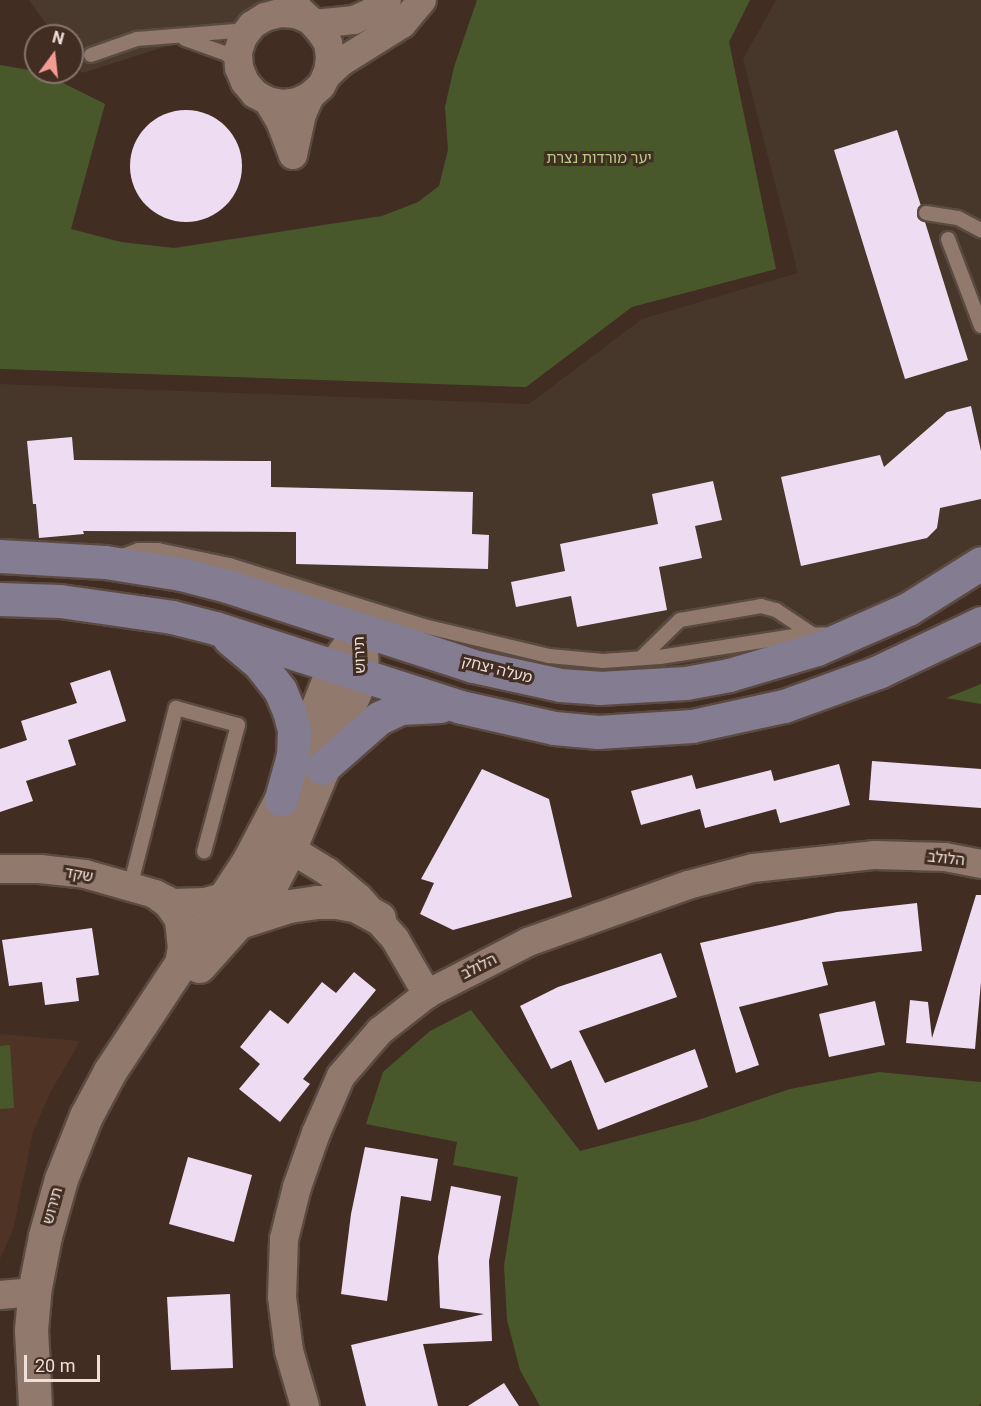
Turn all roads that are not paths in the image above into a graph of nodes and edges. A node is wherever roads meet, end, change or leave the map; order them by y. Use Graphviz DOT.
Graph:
graph roads {
  1 [pos="387,0"];
  2 [pos="422,0"];
  3 [pos="305,15"];
  4 [pos="253,18"];
  5 [pos="172,36"];
  6 [pos="91,55"];
  7 [pos="239,68"];
  8 [pos="318,86"];
  9 [pos="268,101"];
  10 [pos="926,213"];
  11 [pos="981,230"];
  12 [pos="948,238"];
  13 [pos="981,326"];
  14 [pos="0,556"];
  15 [pos="105,562"];
  16 [pos="981,563"];
  17 [pos="0,600"];
  18 [pos="981,623"];
  19 [pos="215,628"];
  20 [pos="361,629"];
  21 [pos="860,632"];
  22 [pos="812,634"];
  23 [pos="641,658"];
  24 [pos="348,671"];
  25 [pos="461,707"];
  26 [pos="322,768"];
  27 [pos="281,799"];
  28 [pos="277,841"];
  29 [pos="204,852"];
  30 [pos="981,864"];
  31 [pos="0,869"];
  32 [pos="143,891"];
  33 [pos="233,909"];
  34 [pos="379,918"];
  35 [pos="178,969"];
  36 [pos="428,994"];
  37 [pos="141,1026"];
  38 [pos="34,1292"];
  39 [pos="0,1295"];
  40 [pos="35,1406"];
  41 [pos="305,1406"];
  1 -- 3 [label="street"];
  2 -- 8 [label="street"];
  3 -- 4 [label="street"];
  3 -- 8 [label="street"];
  4 -- 5 [label="lane"];
  4 -- 7 [label="street"];
  5 -- 6 [label="lane"];
  5 -- 7 [label="lane"];
  7 -- 9 [label="street"];
  8 -- 9 [label="street"];
  8 -- 9 [label="street"];
  10 -- 11 [label="lane"];
  12 -- 13 [label="lane"];
  14 -- 15 [label="main road, מעלה יצחק"];
  15 -- 20 [label="main road, מעלה יצחק"];
  15 -- 23 [label="lane"];
  16 -- 21 [label="main road, מעלה יצחק"];
  17 -- 19 [label="main road"];
  18 -- 25 [label="main road"];
  19 -- 24 [label="main road"];
  19 -- 27 [label="main road"];
  20 -- 21 [label="main road, מעלה יצחק"];
  20 -- 24 [label="street, תירוש"];
  21 -- 22 [label="lane"];
  22 -- 23 [label="lane"];
  22 -- 23 [label="lane"];
  24 -- 25 [label="main road"];
  24 -- 26 [label="street, תירוש"];
  24 -- 27 [label="street, תירוש"];
  25 -- 26 [label="main road"];
  26 -- 28 [label="street, תירוש"];
  27 -- 28 [label="street, תירוש"];
  28 -- 33 [label="street, תירוש"];
  28 -- 34 [label="street"];
  29 -- 32 [label="lane"];
  30 -- 36 [label="street, הלולב"];
  31 -- 32 [label="street, שקד"];
  32 -- 33 [label="street, שקד"];
  32 -- 35 [label="street, שקד"];
  33 -- 34 [label="street"];
  33 -- 35 [label="street, תירוש"];
  33 -- 37 [label="street, תירוש"];
  34 -- 36 [label="street"];
  35 -- 37 [label="street, תירוש"];
  36 -- 41 [label="street, הלולב"];
  37 -- 38 [label="street, תירוש"];
  38 -- 39 [label="street"];
  38 -- 40 [label="street, תירוש"];
}
